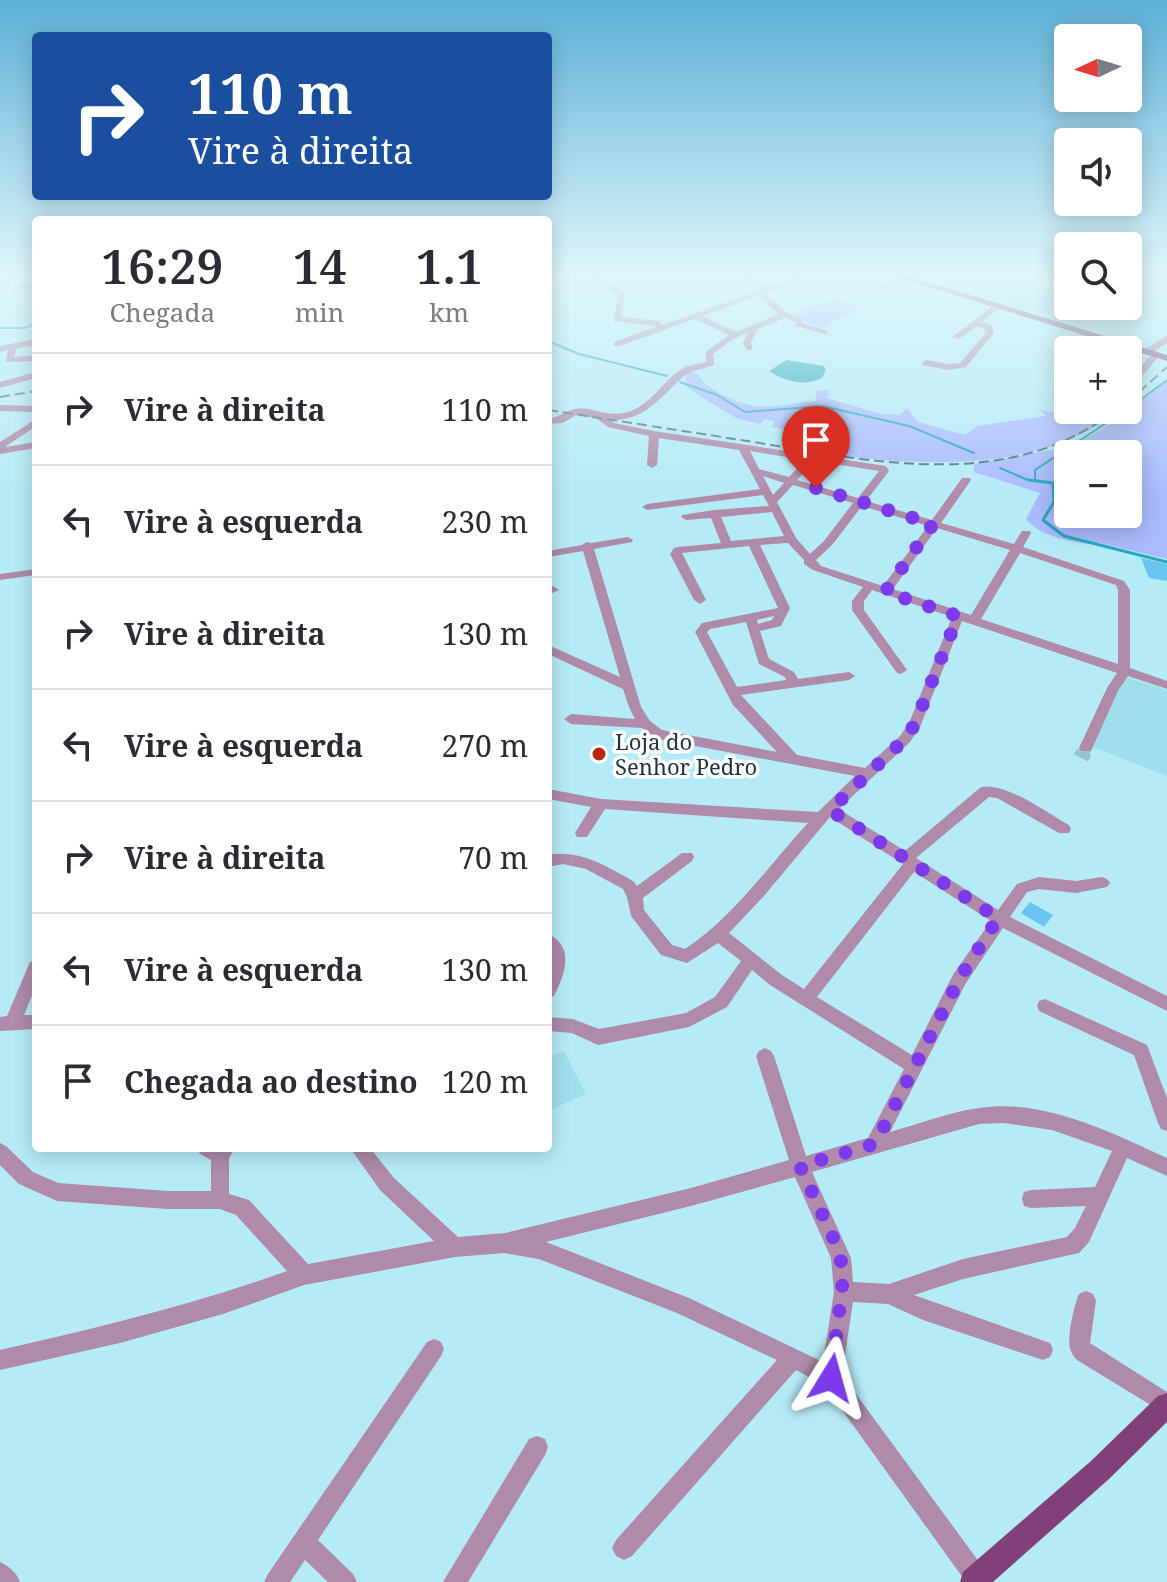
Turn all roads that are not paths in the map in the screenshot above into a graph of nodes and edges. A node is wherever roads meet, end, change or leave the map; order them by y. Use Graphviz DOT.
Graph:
graph roads {
  1 [pos="12,349"];
  2 [pos="715,349"];
  3 [pos="977,349"];
  4 [pos="1141,349"];
  5 [pos="1161,355"];
  6 [pos="32,358"];
  7 [pos="926,363"];
  8 [pos="1142,373"];
  9 [pos="32,376"];
  10 [pos="0,385"];
  11 [pos="0,408"];
  12 [pos="32,409"];
  13 [pos="599,415"];
  14 [pos="32,425"];
  15 [pos="552,425"];
  16 [pos="654,434"];
  17 [pos="32,445"];
  18 [pos="743,447"];
  19 [pos="0,449"];
  20 [pos="811,459"];
  21 [pos="652,465"];
  22 [pos="756,471"];
  23 [pos="966,480"];
  24 [pos="793,481"];
  25 [pos="766,491"];
  26 [pos="862,501"];
  27 [pos="773,506"];
  28 [pos="647,507"];
  29 [pos="714,513"];
  30 [pos="686,517"];
  31 [pos="933,524"];
  32 [pos="1026,533"];
  33 [pos="791,539"];
  34 [pos="628,540"];
  35 [pos="753,543"];
  36 [pos="727,544"];
  37 [pos="587,545"];
  38 [pos="1018,549"];
  39 [pos="552,553"];
  40 [pos="808,562"];
  41 [pos="32,573"];
  42 [pos="0,577"];
  43 [pos="869,587"];
  44 [pos="885,592"];
  45 [pos="700,600"];
  46 [pos="958,616"];
  47 [pos="974,620"];
  48 [pos="753,624"];
  49 [pos="552,653"];
  50 [pos="901,670"];
  51 [pos="1124,672"];
  52 [pos="849,676"];
  53 [pos="793,683"];
  54 [pos="1167,685"];
  55 [pos="630,687"];
  56 [pos="732,692"];
  57 [pos="571,719"];
  58 [pos="645,724"];
  59 [pos="1086,748"];
  60 [pos="792,759"];
  61 [pos="869,774"];
  62 [pos="552,795"];
  63 [pos="601,804"];
  64 [pos="826,814"];
  65 [pos="1064,829"];
  66 [pos="582,833"];
  67 [pos="687,857"];
  68 [pos="552,860"];
  69 [pos="909,861"];
  70 [pos="1102,883"];
  71 [pos="635,896"];
  72 [pos="998,918"];
  73 [pos="718,934"];
  74 [pos="552,945"];
  75 [pos="749,962"];
  76 [pos="32,975"];
  77 [pos="552,981"];
  78 [pos="807,997"];
  79 [pos="1167,1004"];
  80 [pos="1045,1006"];
  81 [pos="32,1022"];
  82 [pos="7,1023"];
  83 [pos="552,1024"];
  84 [pos="765,1056"];
  85 [pos="916,1067"];
  86 [pos="1167,1123"];
  87 [pos="875,1144"];
  88 [pos="1123,1147"];
  89 [pos="0,1152"];
  90 [pos="217,1152"];
  91 [pos="362,1152"];
  92 [pos="800,1166"];
  93 [pos="1167,1167"];
  94 [pos="1097,1196"];
  95 [pos="1031,1199"];
  96 [pos="220,1200"];
  97 [pos="504,1243"];
  98 [pos="455,1247"];
  99 [pos="304,1275"];
  100 [pos="844,1292"];
  101 [pos="889,1294"];
  102 [pos="1086,1301"];
  103 [pos="434,1349"];
  104 [pos="1043,1350"];
  105 [pos="794,1357"];
  106 [pos="0,1360"];
  107 [pos="831,1378"];
  108 [pos="1167,1405"];
  109 [pos="537,1447"];
  110 [pos="304,1543"];
  111 [pos="624,1548"];
  112 [pos="0,1574"];
  113 [pos="975,1580"];
  114 [pos="8,1582"];
  115 [pos="276,1582"];
  116 [pos="345,1582"];
  117 [pos="455,1582"];
  1 -- 6 [label="street"];
  2 -- 13 [label="street"];
  3 -- 7 [label="street"];
  4 -- 5 [label="main road"];
  5 -- 8 [label="street"];
  9 -- 10 [label="street"];
  11 -- 12 [label="street"];
  13 -- 15 [label="street"];
  13 -- 16 [label="street"];
  14 -- 19 [label="street"];
  16 -- 18 [label="street"];
  16 -- 21 [label="street"];
  17 -- 19 [label="street"];
  18 -- 20 [label="street"];
  18 -- 22 [label="street"];
  20 -- 24 [label="street"];
  20 -- 26 [label="street"];
  22 -- 24 [label="street"];
  22 -- 25 [label="street"];
  23 -- 31 [label="street"];
  24 -- 26 [label="street"];
  24 -- 27 [label="street"];
  25 -- 27 [label="street"];
  25 -- 28 [label="street"];
  26 -- 31 [label="street"];
  26 -- 40 [label="street"];
  27 -- 29 [label="street"];
  27 -- 33 [label="street"];
  29 -- 30 [label="street"];
  29 -- 36 [label="street"];
  31 -- 38 [label="street"];
  31 -- 44 [label="street"];
  32 -- 38 [label="street"];
  33 -- 35 [label="street"];
  33 -- 40 [label="street"];
  34 -- 37 [label="street"];
  35 -- 36 [label="street"];
  35 -- 48 [label="street"];
  36 -- 45 [label="street"];
  37 -- 39 [label="street"];
  37 -- 55 [label="street"];
  38 -- 47 [label="street"];
  38 -- 51 [label="street"];
  40 -- 43 [label="street"];
  41 -- 42 [label="street"];
  43 -- 44 [label="street"];
  43 -- 50 [label="street"];
  44 -- 46 [label="street"];
  46 -- 47 [label="street"];
  46 -- 61 [label="street"];
  47 -- 51 [label="street"];
  48 -- 53 [label="street"];
  48 -- 56 [label="street"];
  49 -- 55 [label="street"];
  51 -- 54 [label="street"];
  51 -- 59 [label="street"];
  52 -- 53 [label="street"];
  53 -- 56 [label="street"];
  55 -- 58 [label="street"];
  56 -- 60 [label="street"];
  57 -- 58 [label="street"];
  58 -- 60 [label="street"];
  60 -- 61 [label="street"];
  61 -- 64 [label="street"];
  62 -- 63 [label="street"];
  63 -- 64 [label="street"];
  63 -- 66 [label="street"];
  64 -- 69 [label="street"];
  64 -- 73 [label="street"];
  65 -- 69 [label="street"];
  67 -- 71 [label="street"];
  68 -- 71 [label="street"];
  69 -- 72 [label="street"];
  69 -- 78 [label="street"];
  70 -- 72 [label="street"];
  71 -- 73 [label="street"];
  72 -- 79 [label="street"];
  72 -- 85 [label="street"];
  73 -- 75 [label="street"];
  74 -- 77 [label="street"];
  75 -- 78 [label="street"];
  75 -- 83 [label="street"];
  76 -- 82 [label="street"];
  78 -- 85 [label="street"];
  80 -- 86 [label="street"];
  81 -- 82 [label="street"];
  84 -- 92 [label="street"];
  85 -- 87 [label="street"];
  87 -- 88 [label="street"];
  87 -- 92 [label="street"];
  88 -- 93 [label="street"];
  88 -- 94 [label="street"];
  89 -- 96 [label="street"];
  90 -- 96 [label="street"];
  91 -- 98 [label="street"];
  92 -- 97 [label="street"];
  92 -- 100 [label="street"];
  94 -- 95 [label="street"];
  94 -- 101 [label="street"];
  96 -- 99 [label="street"];
  97 -- 98 [label="street"];
  97 -- 105 [label="street"];
  98 -- 99 [label="street"];
  99 -- 106 [label="street"];
  100 -- 101 [label="street"];
  100 -- 107 [label="street"];
  101 -- 104 [label="street"];
  102 -- 108 [label="street"];
  103 -- 110 [label="street"];
  105 -- 107 [label="street"];
  105 -- 111 [label="street"];
  107 -- 113 [label="street"];
  108 -- 113 [label="main road"];
  109 -- 117 [label="street"];
  110 -- 115 [label="street"];
  110 -- 116 [label="street"];
  112 -- 114 [label="street"];
}
